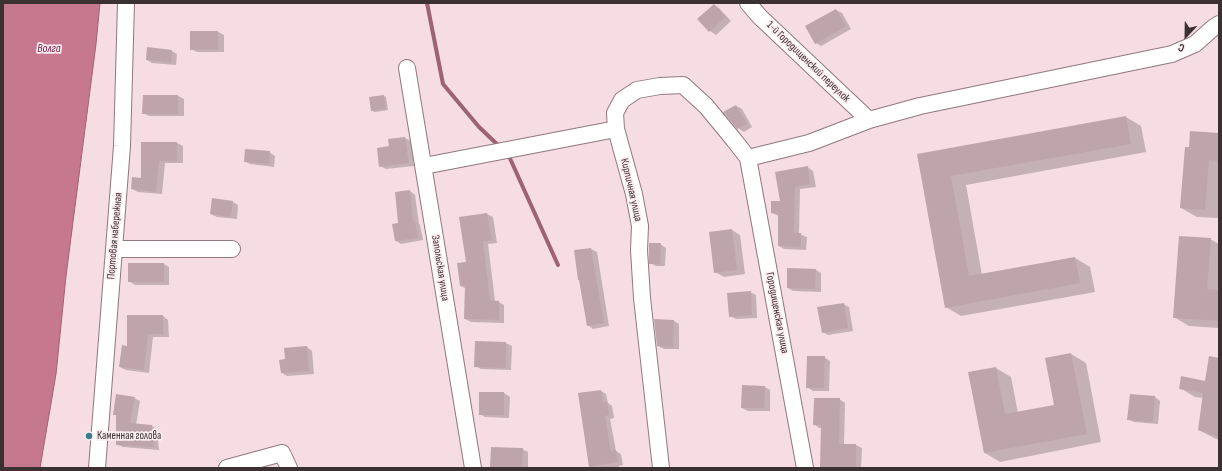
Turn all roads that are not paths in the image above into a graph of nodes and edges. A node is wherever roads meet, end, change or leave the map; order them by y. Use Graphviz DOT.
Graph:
graph roads {
  1 [pos="126,3"];
  2 [pos="748,3"];
  3 [pos="1219,24"];
  4 [pos="407,68"];
  5 [pos="869,120"];
  6 [pos="616,129"];
  7 [pos="748,158"];
  8 [pos="424,166"];
  9 [pos="114,249"];
  10 [pos="232,249"];
  11 [pos="97,468"];
  12 [pos="227,468"];
  13 [pos="289,468"];
  14 [pos="473,468"];
  15 [pos="661,468"];
  16 [pos="806,468"];
  1 -- 9 [label="street, Портовая набережная"];
  2 -- 5 [label="street, 1-й Городищенский переулок"];
  3 -- 5 [label="street"];
  4 -- 8 [label="street, Запольская улица"];
  5 -- 7 [label="street"];
  6 -- 7 [label="street, Кирпичная улица"];
  6 -- 8 [label="street"];
  6 -- 15 [label="street, Кирпичная улица"];
  7 -- 16 [label="street, Городищенская улица"];
  8 -- 14 [label="street, Запольская улица"];
  9 -- 10 [label="street"];
  9 -- 11 [label="street, Портовая набережная"];
  12 -- 13 [label="street"];
}
